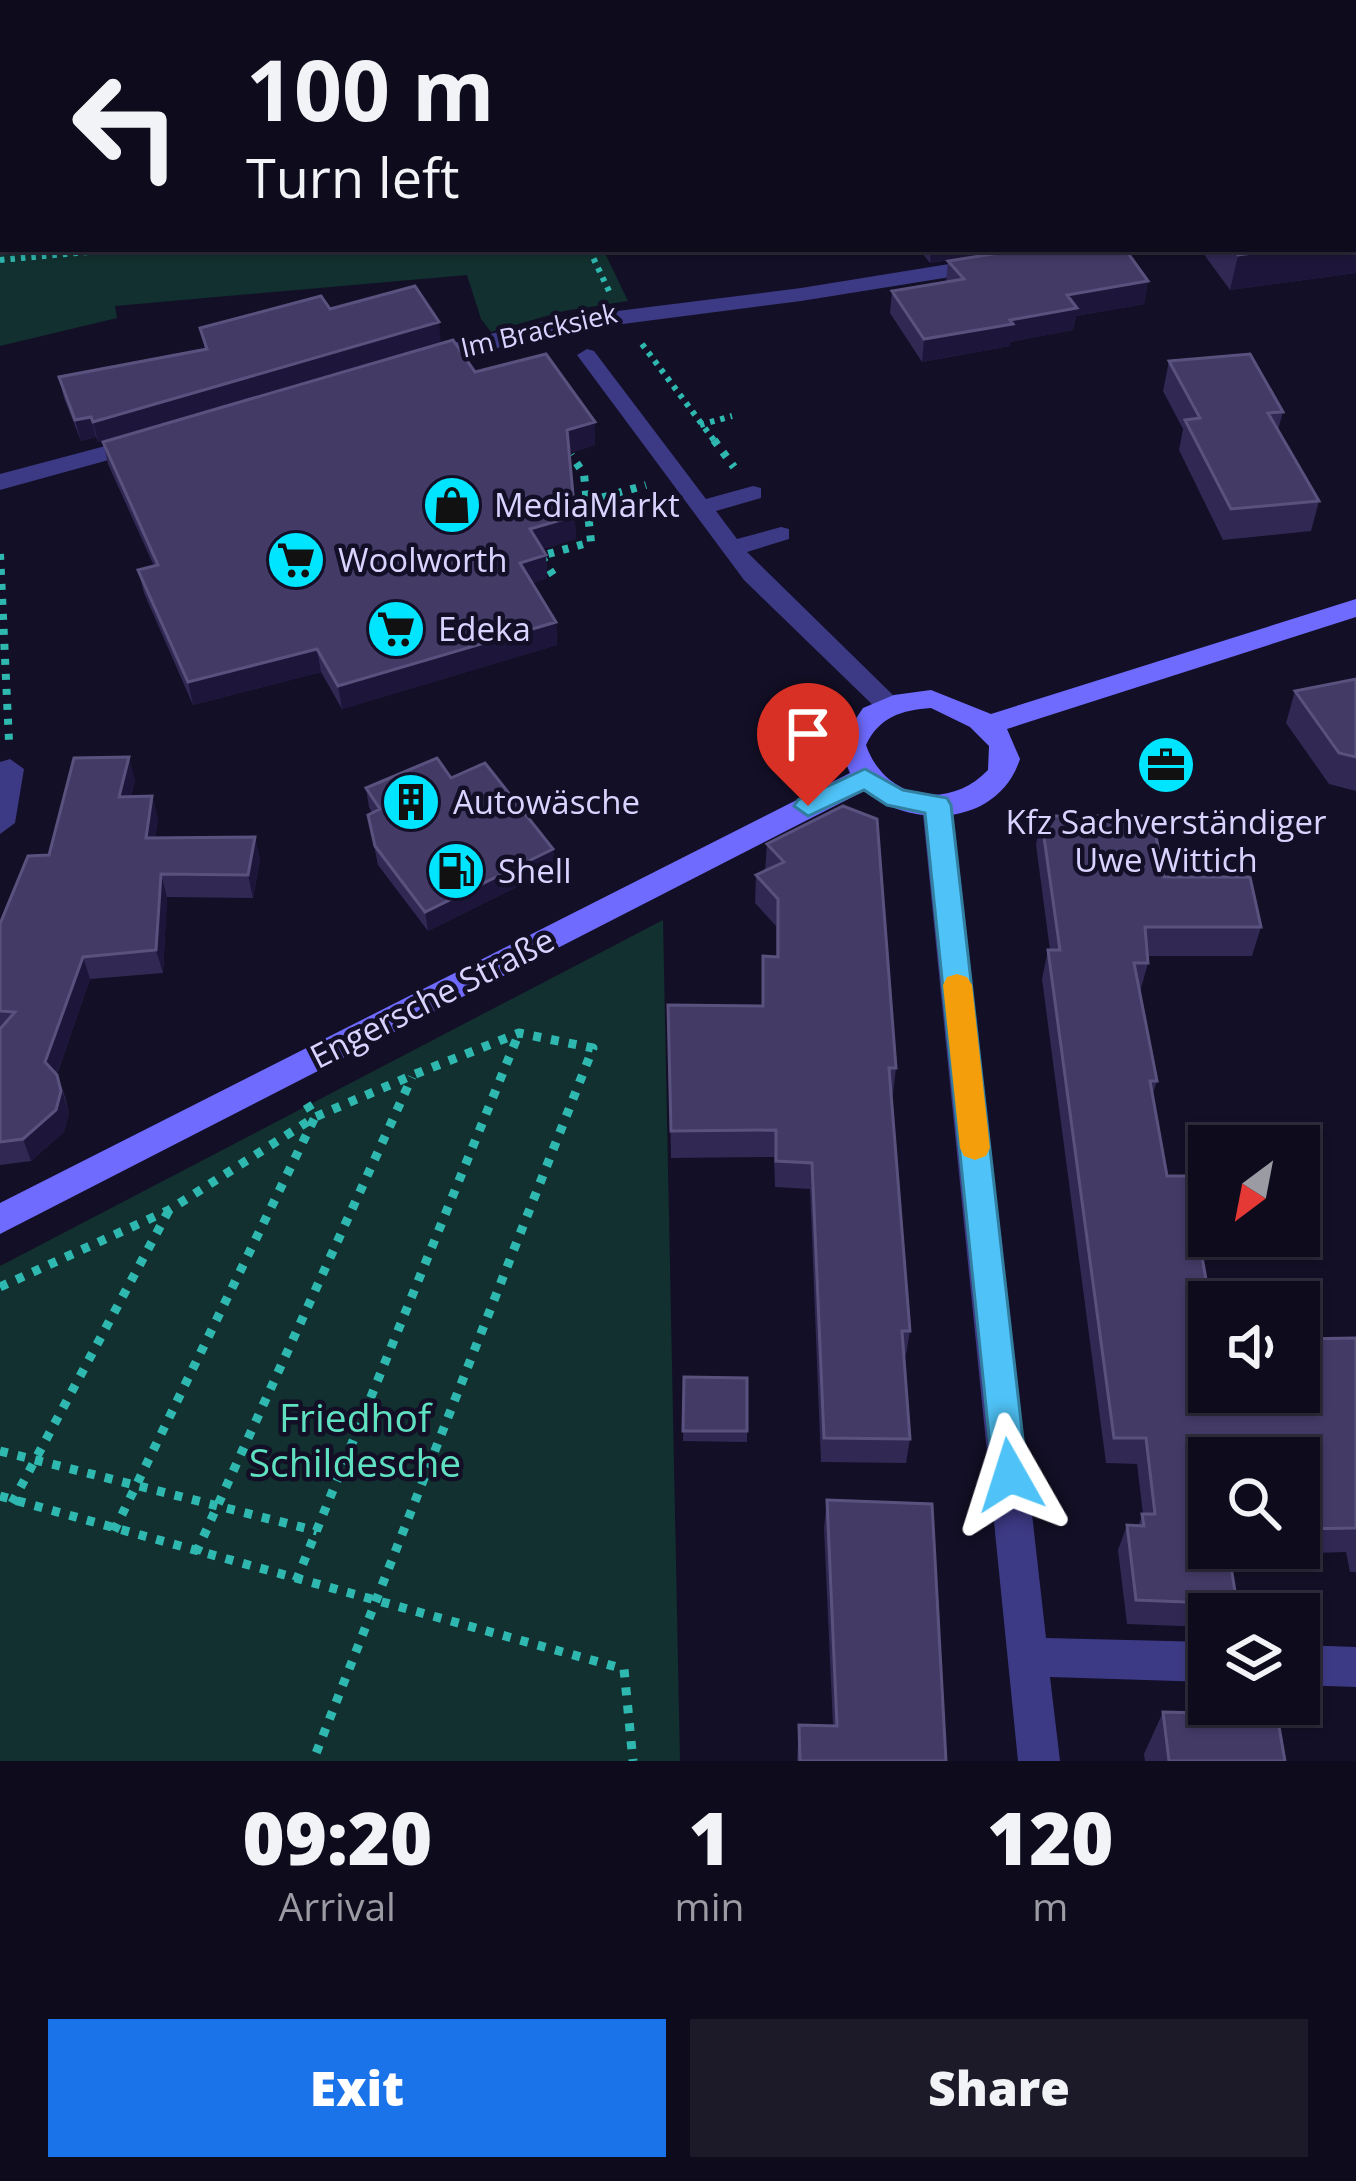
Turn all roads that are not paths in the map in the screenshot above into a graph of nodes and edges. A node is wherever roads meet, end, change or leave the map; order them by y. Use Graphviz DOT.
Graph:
graph roads {
  1 [pos="1022,259"];
  2 [pos="587,355"];
  3 [pos="390,372"];
  4 [pos="170,435"];
  5 [pos="0,482"];
  6 [pos="753,493"];
  7 [pos="702,507"];
  8 [pos="781,534"];
  9 [pos="731,548"];
  10 [pos="1356,608"];
  11 [pos="888,705"];
  12 [pos="990,724"];
  13 [pos="9,755"];
  14 [pos="865,778"];
  15 [pos="938,805"];
  16 [pos="0,824"];
  17 [pos="0,1219"];
  18 [pos="1029,1657"];
  19 [pos="1188,1661"];
  20 [pos="1320,1665"];
  21 [pos="1356,1666"];
  22 [pos="1040,1761"];
  1 -- 3 [label="street, Im Bracksiek"];
  2 -- 7 [label="lane"];
  4 -- 5 [label="street"];
  6 -- 7 [label="lane"];
  7 -- 9 [label="lane"];
  8 -- 9 [label="lane"];
  9 -- 11 [label="lane"];
  10 -- 12 [label="main road"];
  11 -- 12 [label="main road"];
  11 -- 14 [label="main road"];
  12 -- 15 [label="main road"];
  13 -- 16 [label="street"];
  14 -- 15 [label="main road"];
  14 -- 17 [label="main road, Engersche Straße"];
  15 -- 18 [label="street"];
  18 -- 19 [label="street"];
  18 -- 22 [label="street"];
  20 -- 21 [label="street"];
}
